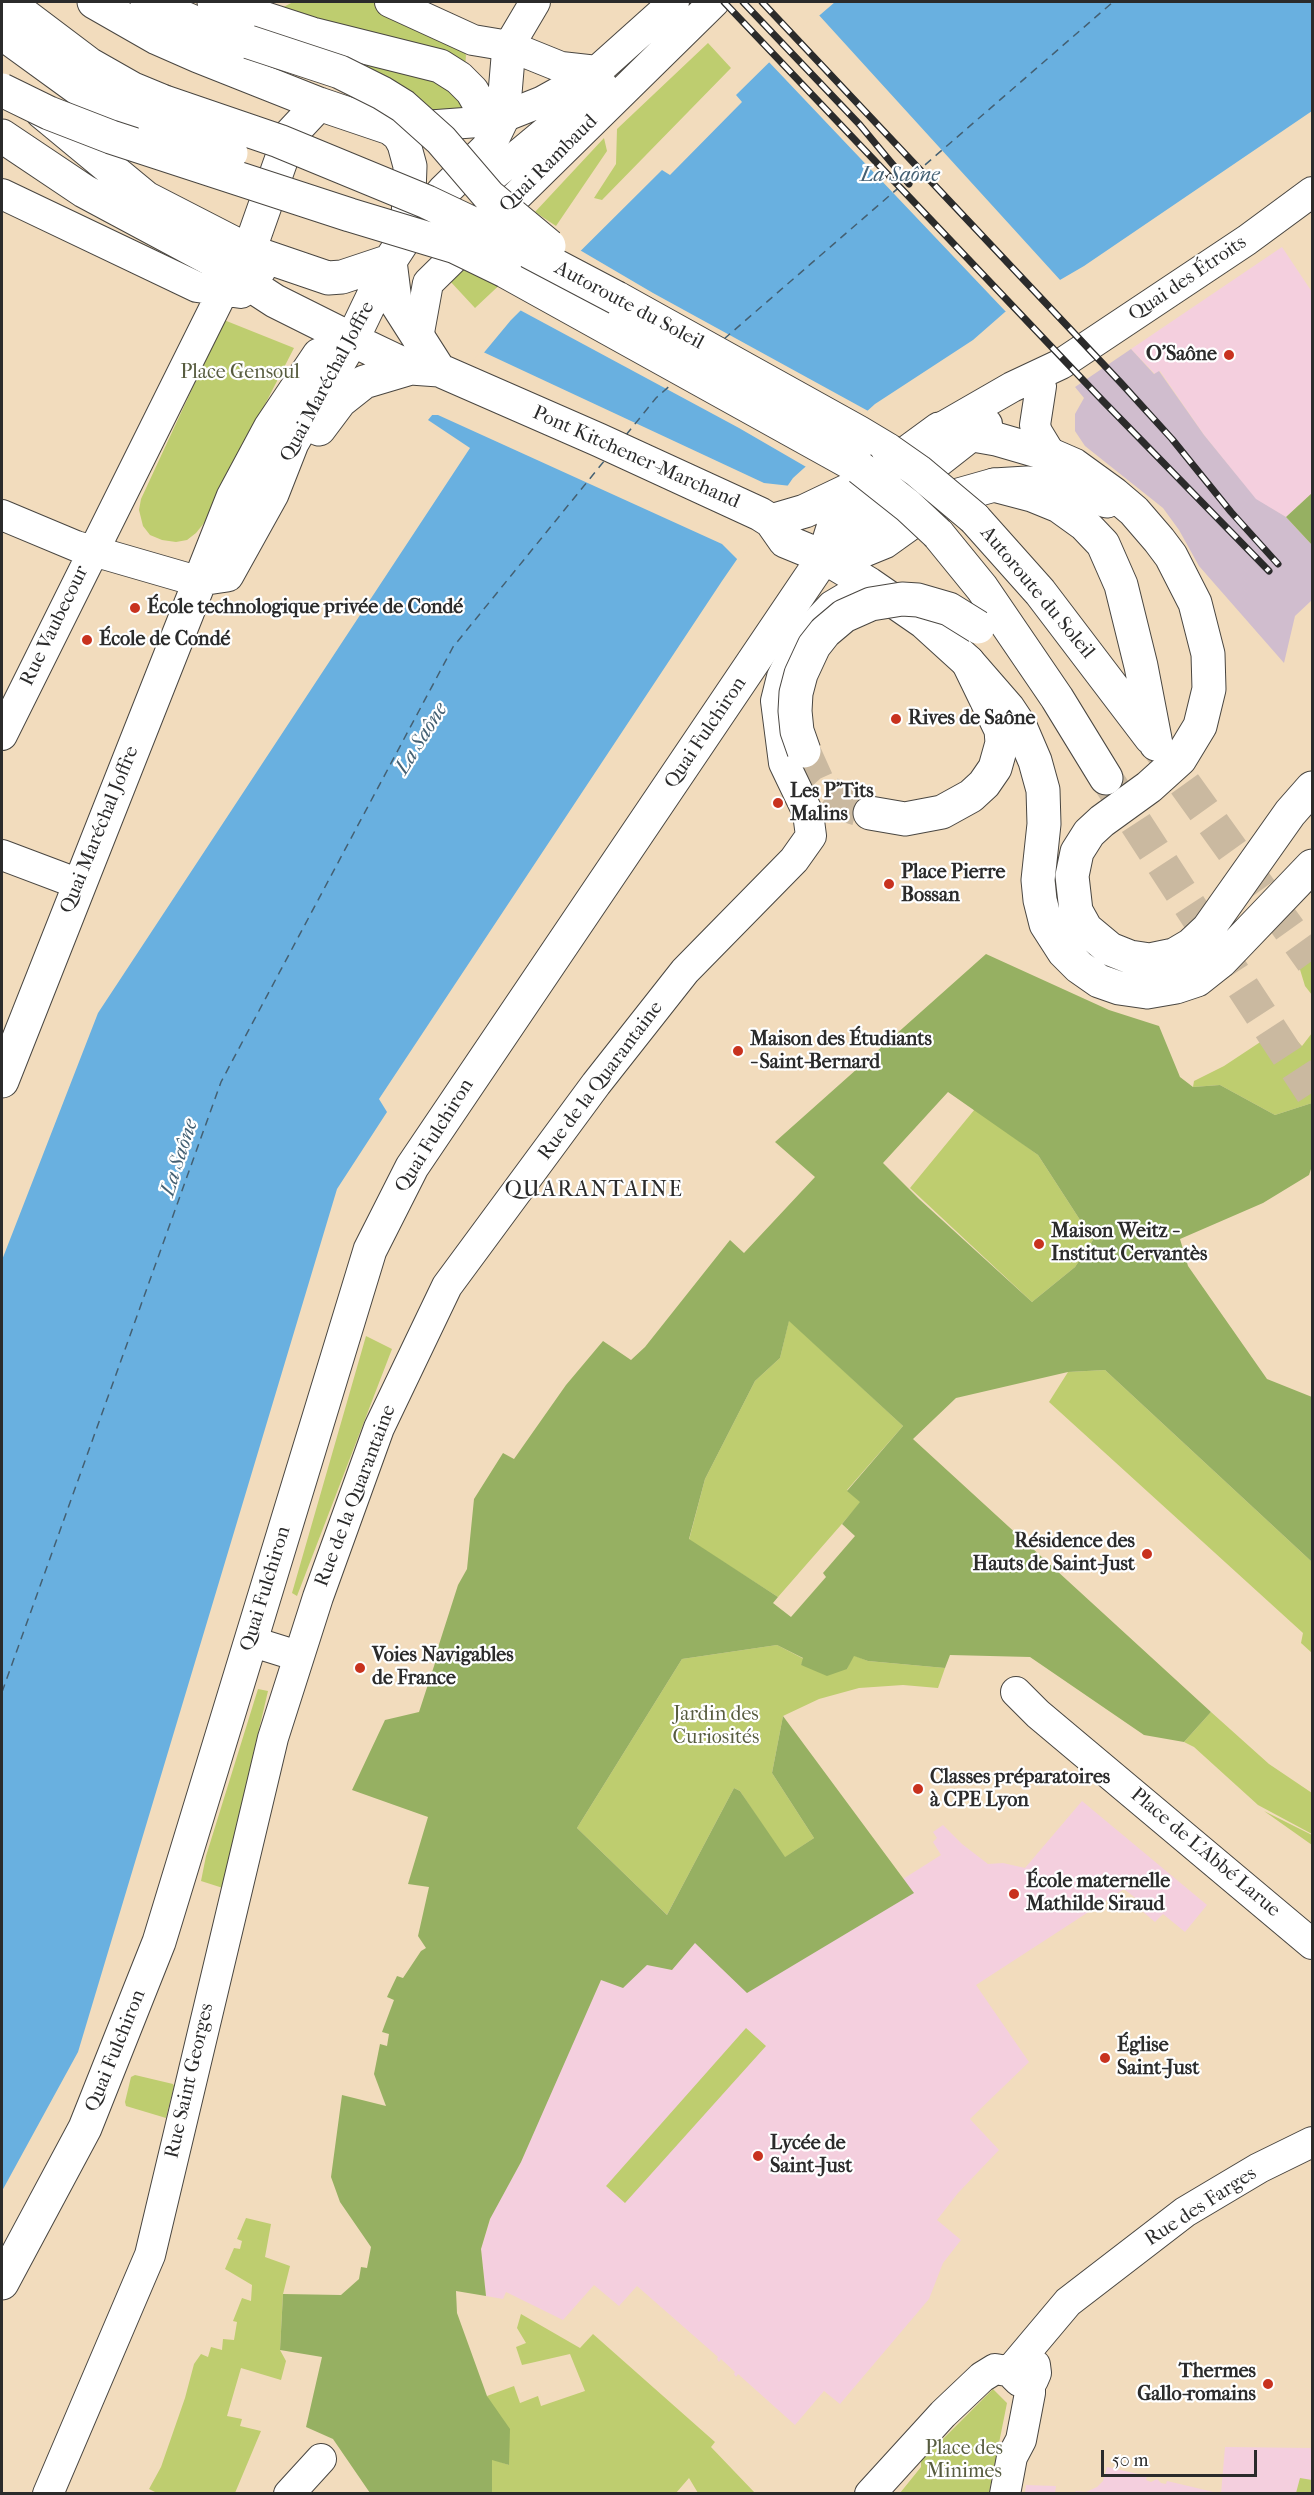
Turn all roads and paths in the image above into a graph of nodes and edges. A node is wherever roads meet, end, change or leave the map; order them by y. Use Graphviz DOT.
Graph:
graph roads {
  1 [pos="7,2"];
  2 [pos="33,2"];
  3 [pos="94,2"];
  4 [pos="147,2"];
  5 [pos="214,2"];
  6 [pos="390,2"];
  7 [pos="535,2"];
  8 [pos="675,2"];
  9 [pos="712,3"];
  10 [pos="2,33"];
  11 [pos="509,46"];
  12 [pos="597,71"];
  13 [pos="108,75"];
  14 [pos="2,78"];
  15 [pos="2,90"];
  16 [pos="319,104"];
  17 [pos="492,111"];
  18 [pos="158,114"];
  19 [pos="390,128"];
  20 [pos="2,136"];
  21 [pos="495,174"];
  22 [pos="1312,192"];
  23 [pos="2,194"];
  24 [pos="456,247"];
  25 [pos="398,248"];
  26 [pos="236,271"];
  27 [pos="617,298"];
  28 [pos="275,301"];
  29 [pos="352,340"];
  30 [pos="319,355"];
  31 [pos="423,359"];
  32 [pos="1061,364"];
  33 [pos="1041,387"];
  34 [pos="939,429"];
  35 [pos="973,434"];
  36 [pos="1051,455"];
  37 [pos="868,481"];
  38 [pos="994,485"];
  39 [pos="272,494"];
  40 [pos="1134,511"];
  41 [pos="2,515"];
  42 [pos="771,521"];
  43 [pos="93,550"];
  44 [pos="824,557"];
  45 [pos="200,579"];
  46 [pos="869,584"];
  47 [pos="968,662"];
  48 [pos="740,682"];
  49 [pos="776,701"];
  50 [pos="2,735"];
  51 [pos="804,751"];
  52 [pos="1312,788"];
  53 [pos="870,813"];
  54 [pos="2,855"];
  55 [pos="1312,866"];
  56 [pos="79,884"];
  57 [pos="9,1040"];
  58 [pos="2,1081"];
  59 [pos="250,1641"];
  60 [pos="298,1656"];
  61 [pos="1016,1692"];
  62 [pos="1312,1944"];
  63 [pos="1312,2142"];
  64 [pos="2,2283"];
  65 [pos="1022,2372"];
  66 [pos="321,2459"];
  67 [pos="48,2493"];
  68 [pos="289,2493"];
  69 [pos="870,2493"];
  70 [pos="1005,2493"];
  1 -- 13 [label="main road, Autoroute du Soleil"];
  2 -- 13 [label="main road"];
  3 -- 16 [label="main road"];
  4 -- 27 [label="main road, bridge"];
  5 -- 17 [label="main road"];
  6 -- 11 [label="street"];
  7 -- 11 [label="street"];
  8 -- 12 [label="street, Quai Rambaud"];
  9 -- 21 [label="street, Quai Rambaud"];
  9 -- 31 [label="street, Quai Rambaud"];
  10 -- 18 [label="main road, Autoroute du Soleil"];
  11 -- 12 [label="street"];
  11 -- 17 [label="main road"];
  12 -- 17 [label="street, Quai Rambaud"];
  13 -- 18 [label="main road, Autoroute du Soleil"];
  14 -- 26 [label="main road"];
  15 -- 24 [label="main road, bridge"];
  16 -- 19 [label="main road"];
  16 -- 26 [label="main road"];
  17 -- 19 [label="street, Quai Rambaud"];
  17 -- 25 [label="main road"];
  18 -- 24 [label="main road, Autoroute du Soleil, bridge"];
  18 -- 27 [label="main road, Autoroute du Soleil, bridge"];
  19 -- 25 [label="main road"];
  20 -- 26 [label="main road"];
  22 -- 32 [label="street, Quai des Étroits"];
  23 -- 26 [label="street"];
  24 -- 51 [label="main road, Autoroute du Soleil, bridge"];
  25 -- 26 [label="main road"];
  25 -- 29 [label="main road, Quai Maréchal Joffre"];
  25 -- 31 [label="main road"];
  26 -- 28 [label="main road"];
  26 -- 28 [label="street"];
  26 -- 43 [label="street"];
  27 -- 38 [label="main road, Autoroute du Soleil, bridge"];
  28 -- 29 [label="main road, Pont Kitchener-Marchand"];
  29 -- 31 [label="main road, Pont Kitchener-Marchand"];
  29 -- 39 [label="main road, Quai Maréchal Joffre"];
  30 -- 45 [label="main road, Quai Maréchal Joffre"];
  31 -- 39 [label="main road"];
  31 -- 42 [label="main road, Pont Kitchener-Marchand"];
  32 -- 33 [label="street, Quai Fulchiron"];
  32 -- 34 [label="street"];
  33 -- 35 [label="street, Quai Fulchiron"];
  33 -- 36 [label="street"];
  34 -- 35 [label="main road"];
  34 -- 37 [label="main road"];
  35 -- 36 [label="main road"];
  35 -- 44 [label="street, Quai Fulchiron"];
  36 -- 40 [label="main road"];
  37 -- 42 [label="main road"];
  37 -- 44 [label="main road"];
  38 -- 40 [label="main road"];
  38 -- 44 [label="main road"];
  39 -- 45 [label="main road, Quai Maréchal Joffre"];
  40 -- 52 [label="main road"];
  41 -- 43 [label="street"];
  42 -- 44 [label="main road, Pont Kitchener-Marchand"];
  43 -- 45 [label="street"];
  43 -- 50 [label="street, Rue Vaubecour"];
  44 -- 46 [label="main road, Pont Kitchener-Marchand"];
  44 -- 48 [label="main road, Quai Fulchiron"];
  45 -- 56 [label="main road, Quai Maréchal Joffre"];
  46 -- 47 [label="main road, Pont Kitchener-Marchand"];
  46 -- 49 [label="street, Rue de la Quarantaine"];
  47 -- 53 [label="main road"];
  47 -- 55 [label="main road, Pont Kitchener-Marchand"];
  48 -- 49 [label="street"];
  48 -- 59 [label="main road, Quai Fulchiron"];
  49 -- 60 [label="street, Rue de la Quarantaine"];
  54 -- 56 [label="street"];
  56 -- 57 [label="main road, Quai Maréchal Joffre"];
  57 -- 58 [label="main road, Quai Maréchal Joffre"];
  59 -- 60 [label="street"];
  59 -- 64 [label="main road, Quai Fulchiron"];
  60 -- 67 [label="street, Rue Saint Georges"];
  61 -- 62 [label="street, Place de L'Abbé Larue"];
  63 -- 65 [label="street, Rue des Farges"];
  65 -- 69 [label="street"];
  65 -- 70 [label="street"];
  66 -- 68 [label="street"];
}
